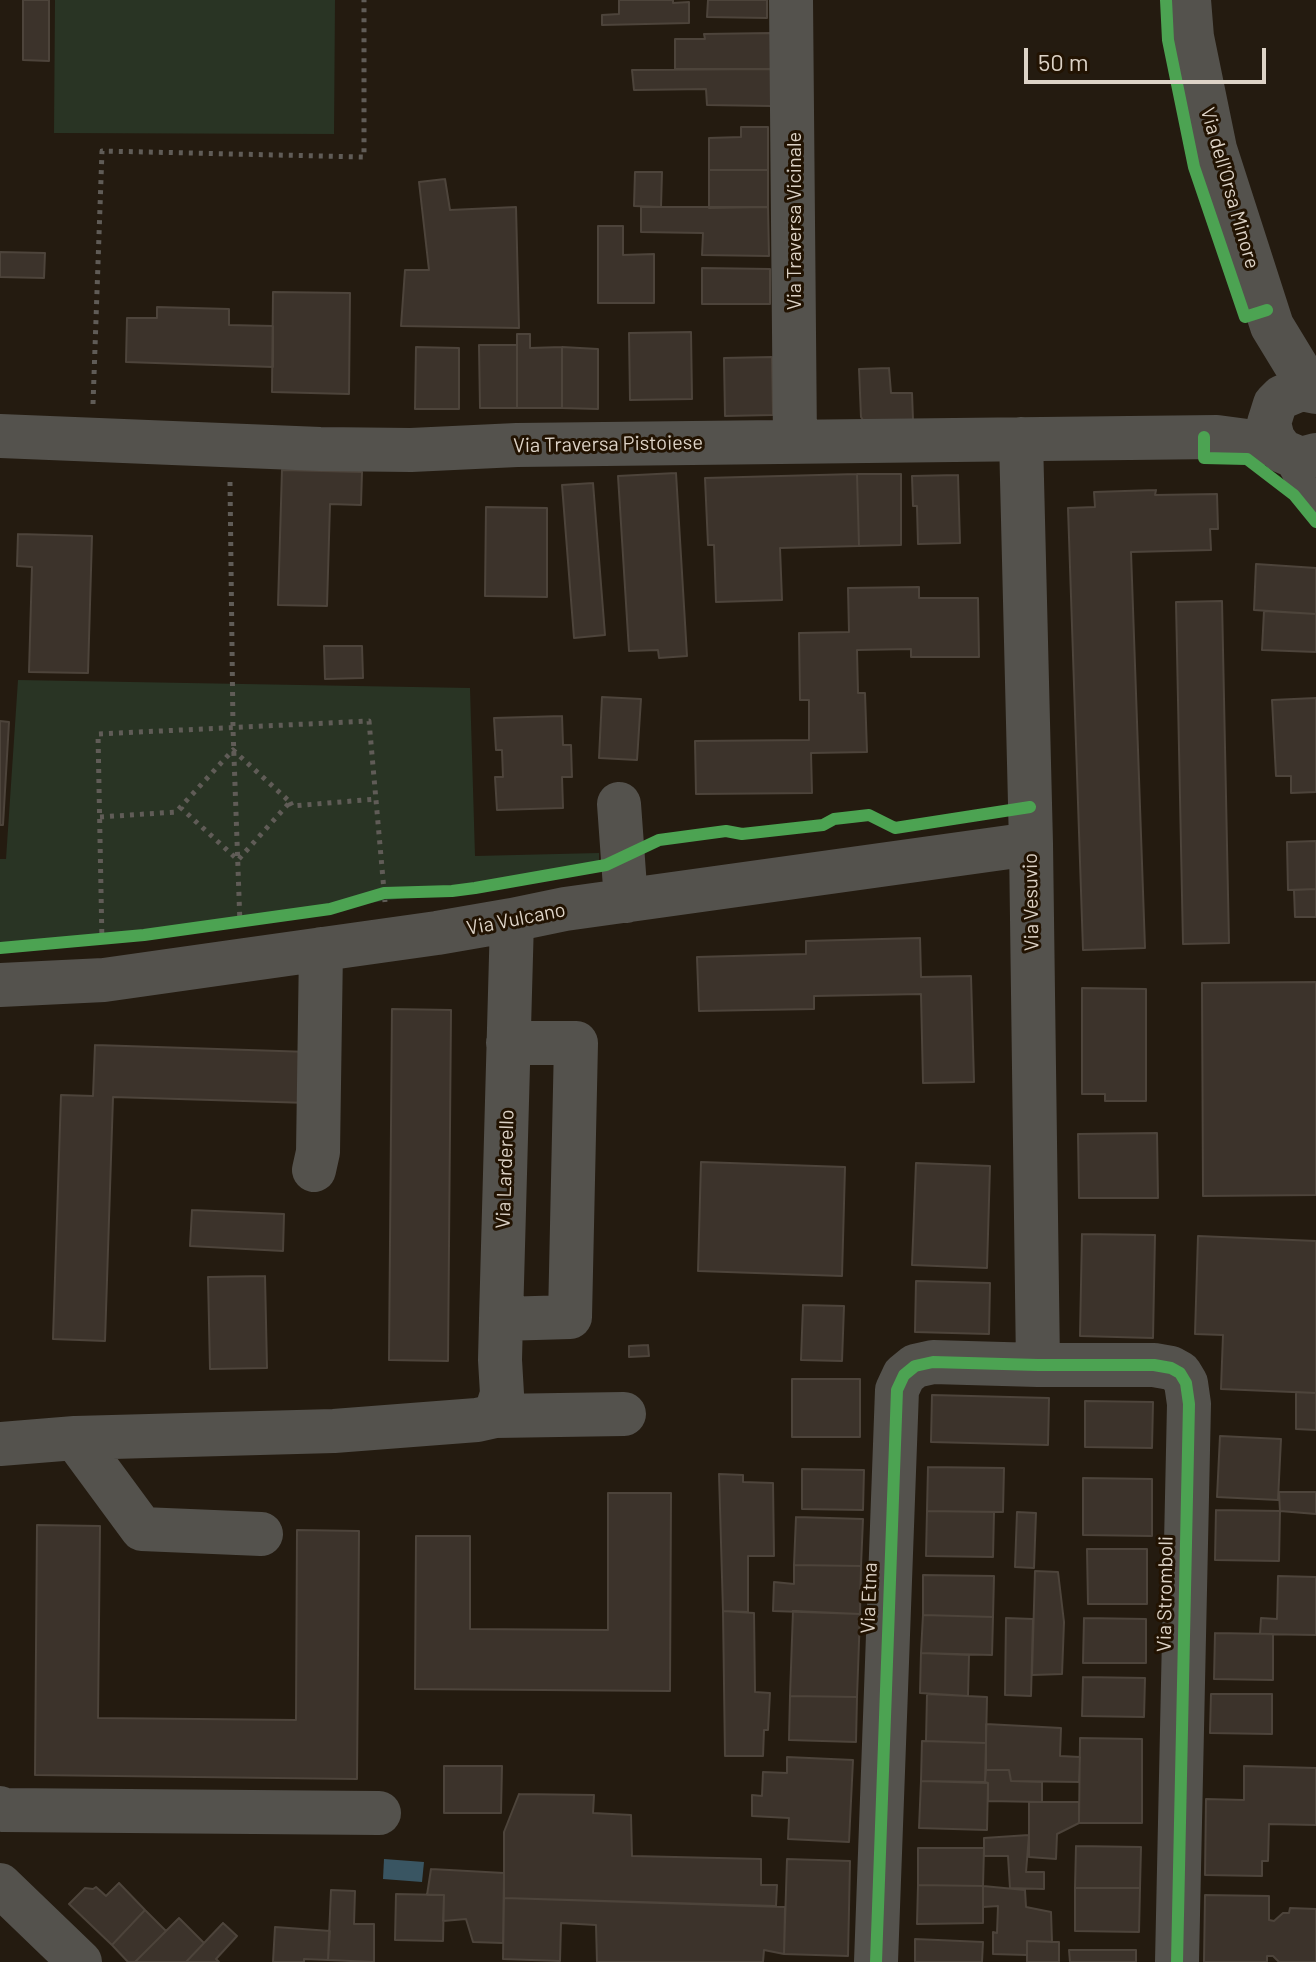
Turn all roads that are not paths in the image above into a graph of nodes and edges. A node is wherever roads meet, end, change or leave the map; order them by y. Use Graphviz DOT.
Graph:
graph roads {
  1 [pos="791,0"];
  2 [pos="1189,0"];
  3 [pos="1297,431"];
  4 [pos="0,436"];
  5 [pos="1021,439"];
  6 [pos="795,442"];
  7 [pos="619,804"];
  8 [pos="1031,844"];
  9 [pos="626,901"];
  10 [pos="512,920"];
  11 [pos="321,949"];
  12 [pos="0,985"];
  13 [pos="508,1043"];
  14 [pos="314,1170"];
  15 [pos="501,1319"];
  16 [pos="1038,1365"];
  17 [pos="624,1414"];
  18 [pos="495,1416"];
  19 [pos="75,1438"];
  20 [pos="0,1444"];
  21 [pos="261,1534"];
  22 [pos="0,1808"];
  23 [pos="379,1813"];
  24 [pos="0,1885"];
  25 [pos="80,1962"];
  26 [pos="876,1962"];
  27 [pos="1177,1962"];
  1 -- 6 [label="street, Via Traversa Vicinale"];
  2 -- 3 [label="street, Via dell'Orsa Minore"];
  3 -- 5 [label="street, Via Traversa Pistoiese"];
  4 -- 6 [label="street, Via Traversa Pistoiese"];
  5 -- 6 [label="street, Via Traversa Pistoiese"];
  5 -- 8 [label="street, Via Vesuvio"];
  7 -- 9 [label="street"];
  8 -- 9 [label="street, Via Vulcano"];
  8 -- 16 [label="street, Via Vesuvio"];
  9 -- 10 [label="street, Via Vulcano"];
  10 -- 11 [label="street, Via Vulcano"];
  10 -- 13 [label="street, Via Larderello"];
  11 -- 12 [label="street, Via Vulcano"];
  11 -- 14 [label="street"];
  13 -- 15 [label="street, Via Larderello"];
  13 -- 15 [label="street"];
  15 -- 18 [label="street, Via Larderello"];
  16 -- 26 [label="street, Via Etna"];
  16 -- 27 [label="street, Via Stromboli"];
  17 -- 18 [label="street"];
  18 -- 19 [label="street"];
  19 -- 20 [label="street"];
  19 -- 21 [label="street"];
  22 -- 23 [label="street"];
  24 -- 25 [label="street"];
}
